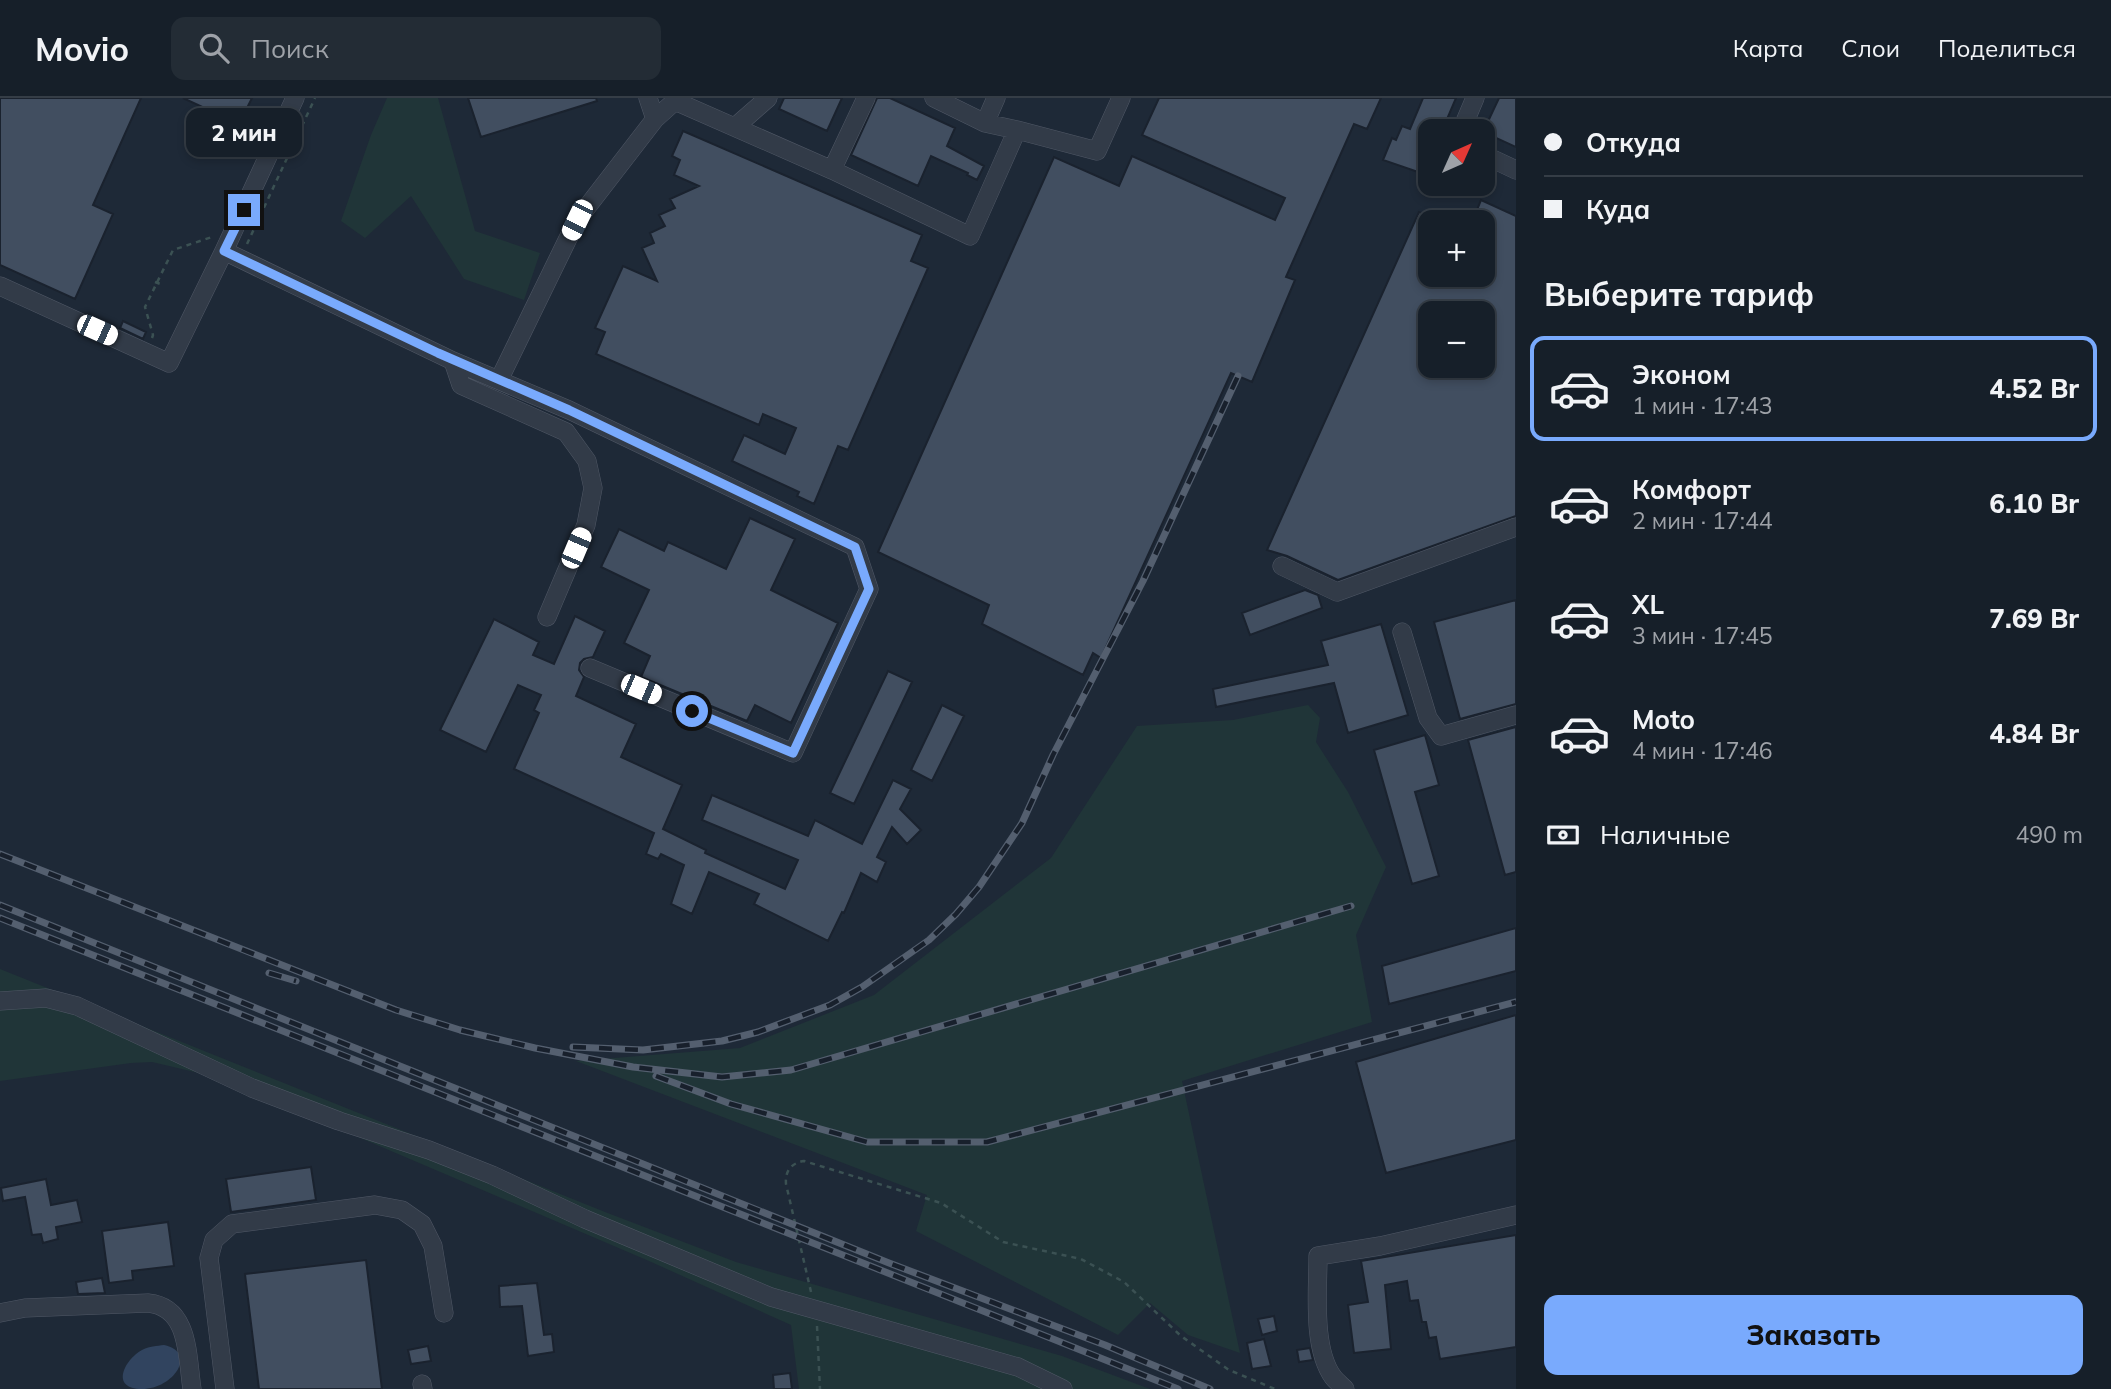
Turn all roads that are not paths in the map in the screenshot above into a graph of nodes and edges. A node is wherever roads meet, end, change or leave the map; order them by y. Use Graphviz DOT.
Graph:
graph roads {
  1 [pos="295,98"];
  2 [pos="648,98"];
  3 [pos="768,98"];
  4 [pos="866,98"];
  5 [pos="934,98"];
  6 [pos="996,98"];
  7 [pos="1121,98"];
  8 [pos="1475,98"];
  9 [pos="655,119"];
  10 [pos="1466,119"];
  11 [pos="985,123"];
  12 [pos="735,127"];
  13 [pos="1017,130"];
  14 [pos="1495,160"];
  15 [pos="832,170"];
  16 [pos="1516,170"];
  17 [pos="224,251"];
  18 [pos="0,286"];
  19 [pos="453,360"];
  20 [pos="499,380"];
  21 [pos="1516,527"];
  22 [pos="1282,566"];
  23 [pos="547,617"];
  24 [pos="1402,632"];
  25 [pos="590,668"];
  26 [pos="1516,715"];
  27 [pos="0,1001"];
  28 [pos="1516,1215"];
  29 [pos="0,1312"];
  30 [pos="443,1312"];
  31 [pos="192,1389"];
  32 [pos="225,1389"];
  33 [pos="1063,1389"];
  34 [pos="1345,1389"];
  1 -- 17 [label="street"];
  2 -- 9 [label="street"];
  3 -- 12 [label="street"];
  4 -- 15 [label="street"];
  5 -- 11 [label="street"];
  6 -- 11 [label="street"];
  7 -- 13 [label="street"];
  8 -- 10 [label="street"];
  9 -- 12 [label="street"];
  9 -- 20 [label="street"];
  11 -- 13 [label="street"];
  12 -- 15 [label="street"];
  13 -- 15 [label="street"];
  14 -- 16 [label="street"];
  17 -- 18 [label="street"];
  17 -- 19 [label="street"];
  19 -- 20 [label="street"];
  19 -- 23 [label="street"];
  20 -- 25 [label="street"];
  21 -- 22 [label="street"];
  24 -- 26 [label="street"];
  27 -- 33 [label="street"];
  28 -- 34 [label="street"];
  29 -- 31 [label="street"];
  30 -- 32 [label="street"];
}
